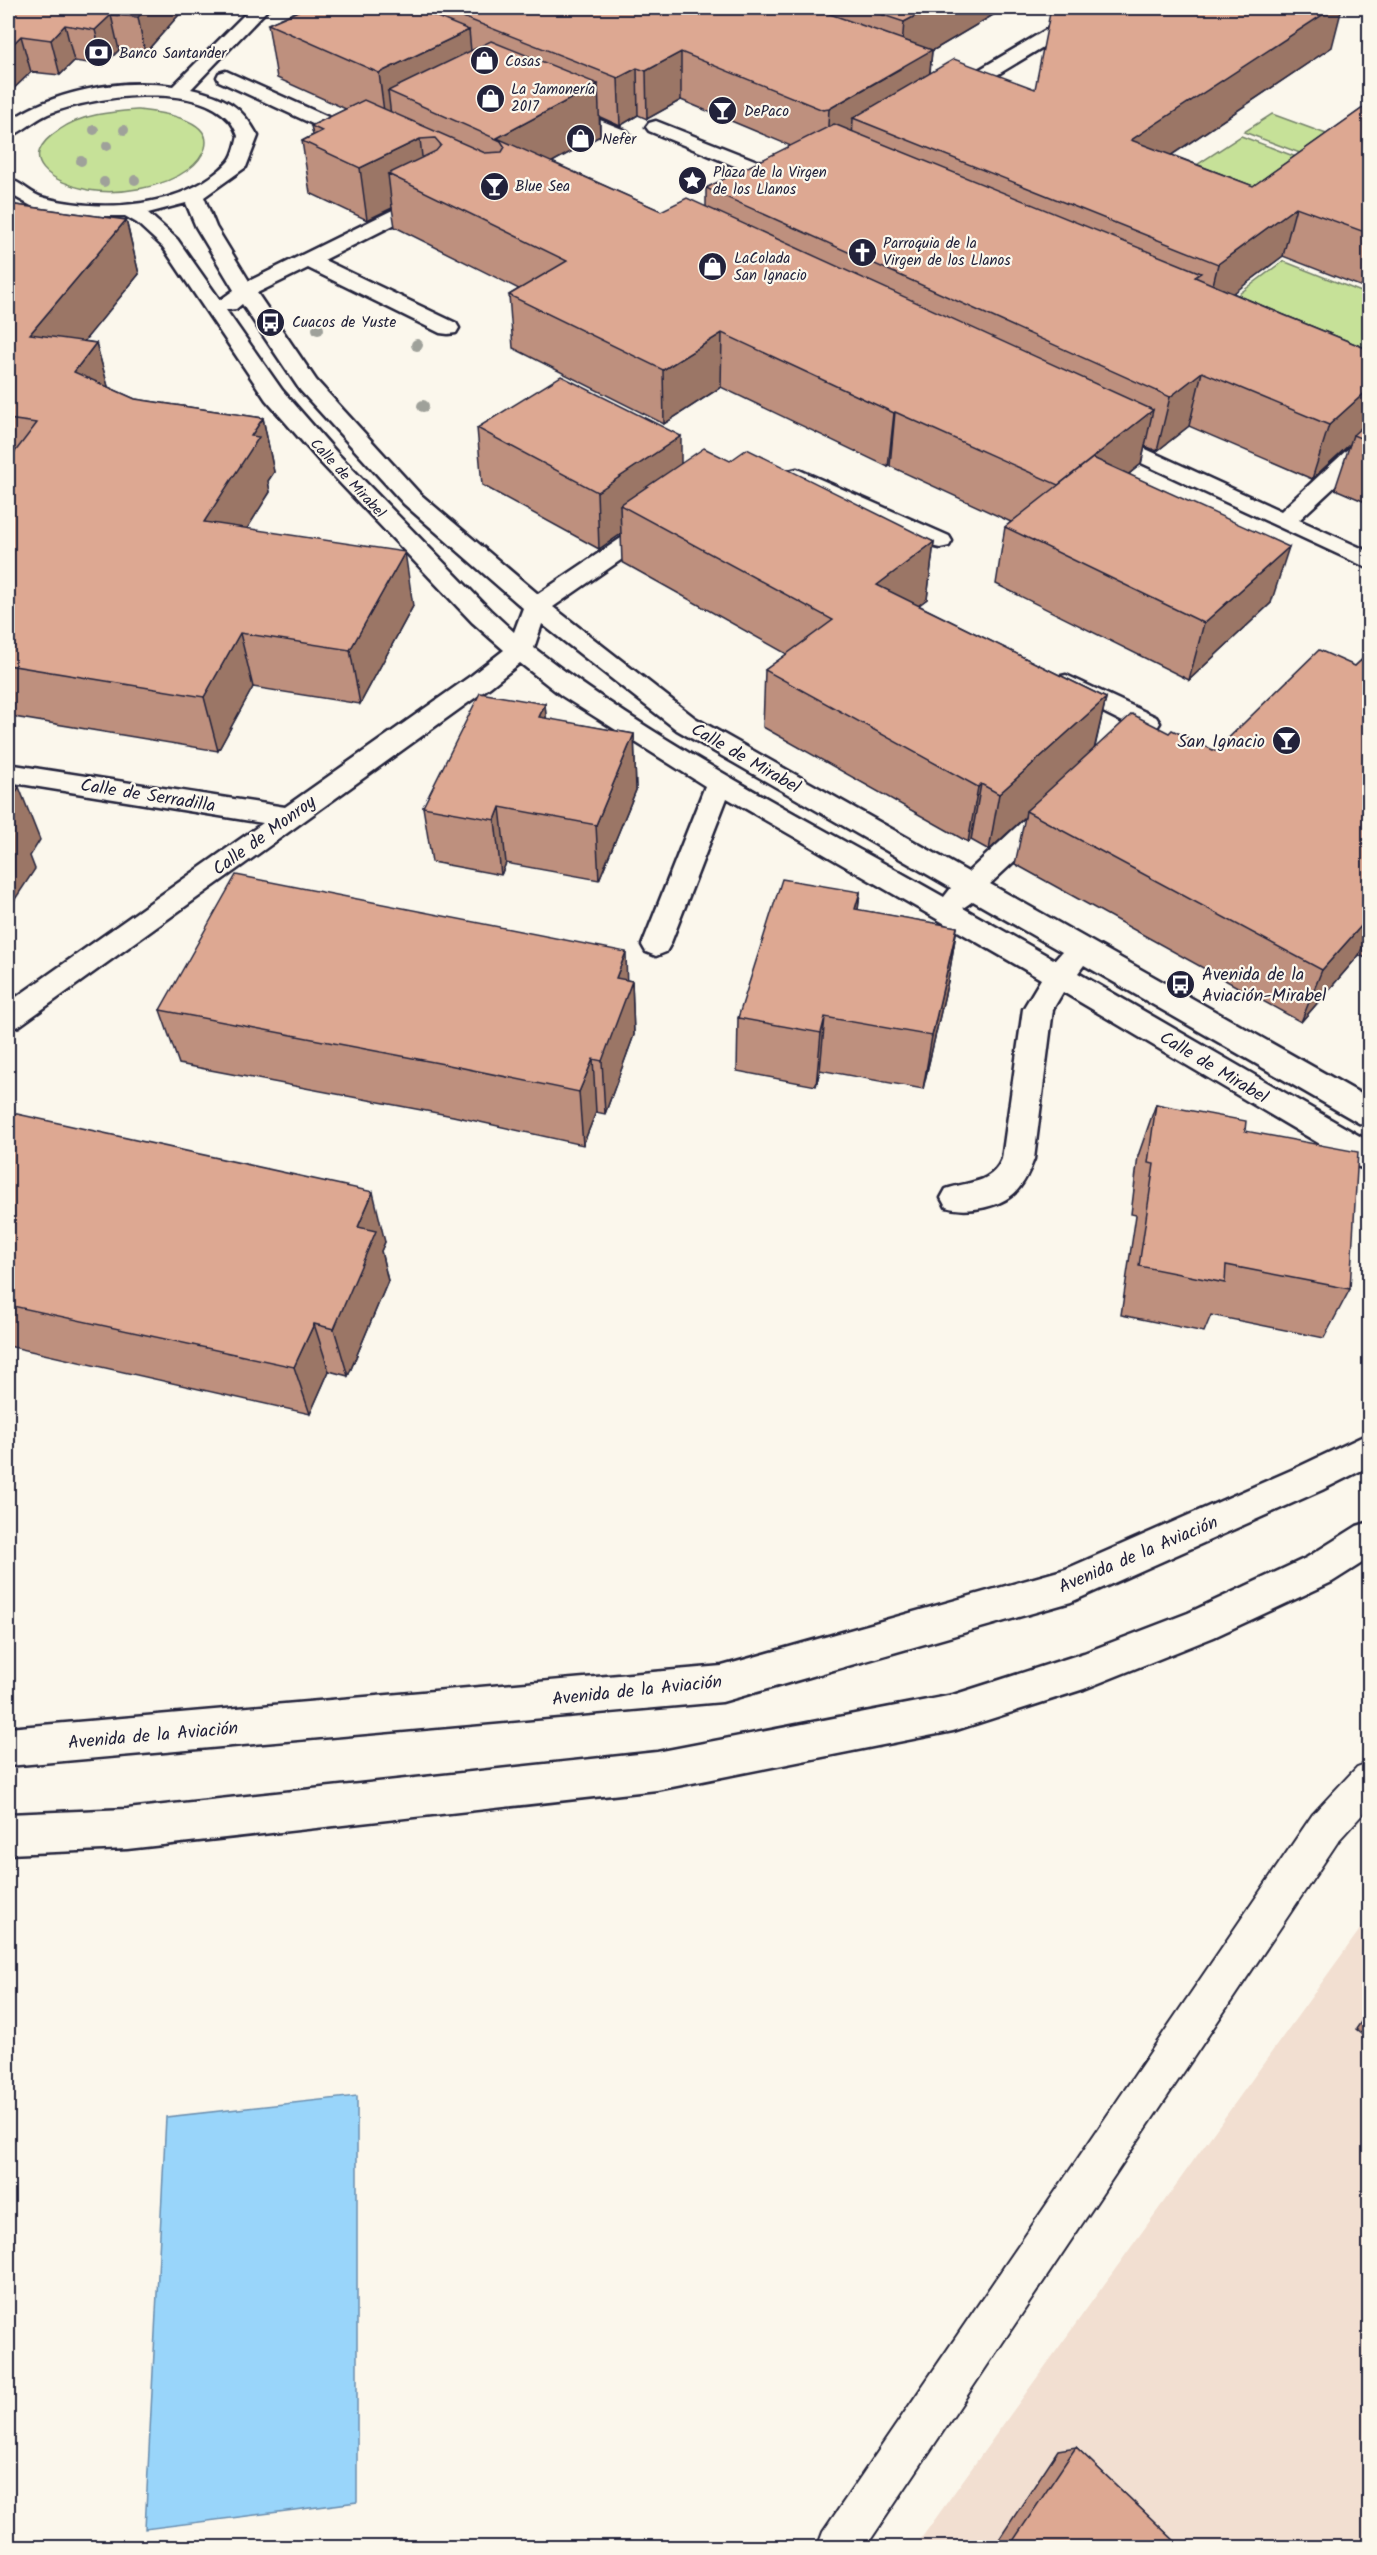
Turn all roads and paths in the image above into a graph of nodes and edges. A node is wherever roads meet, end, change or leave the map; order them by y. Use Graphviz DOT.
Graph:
graph roads {
  1 [pos="260,8"];
  2 [pos="1090,8"];
  3 [pos="226,77"];
  4 [pos="178,92"];
  5 [pos="938,96"];
  6 [pos="546,104"];
  7 [pos="12,125"];
  8 [pos="656,128"];
  9 [pos="620,135"];
  10 [pos="379,144"];
  11 [pos="813,167"];
  12 [pos="8,185"];
  13 [pos="193,195"];
  14 [pos="434,197"];
  15 [pos="130,210"];
  16 [pos="308,260"];
  17 [pos="245,291"];
  18 [pos="219,315"];
  19 [pos="448,327"];
  20 [pos="1085,428"];
  21 [pos="1370,441"];
  22 [pos="775,466"];
  23 [pos="676,511"];
  24 [pos="1284,521"];
  25 [pos="940,541"];
  26 [pos="1370,562"];
  27 [pos="536,607"];
  28 [pos="520,650"];
  29 [pos="1049,674"];
  30 [pos="1112,755"];
  31 [pos="8,773"];
  32 [pos="720,782"];
  33 [pos="1070,793"];
  34 [pos="288,818"];
  35 [pos="971,885"];
  36 [pos="945,910"];
  37 [pos="656,945"];
  38 [pos="1083,949"];
  39 [pos="1058,975"];
  40 [pos="8,1018"];
  41 [pos="1370,1114"];
  42 [pos="1370,1158"];
  43 [pos="957,1198"];
  44 [pos="1370,1448"];
  45 [pos="1370,1538"];
  46 [pos="8,1747"];
  47 [pos="1370,1779"];
  48 [pos="8,1834"];
  49 [pos="839,2547"];
  1 -- 4 [label="street"];
  2 -- 5 [label="street"];
  3 -- 10 [label="street"];
  4 -- 7 [label="street"];
  4 -- 13 [label="street"];
  6 -- 9 [label="street"];
  8 -- 11 [label="street"];
  12 -- 15 [label="street"];
  13 -- 15 [label="street"];
  13 -- 17 [label="street, Calle de Mirabel"];
  14 -- 16 [label="street"];
  15 -- 18 [label="street, Calle de Mirabel"];
  16 -- 17 [label="street"];
  16 -- 19 [label="street"];
  17 -- 18 [label="street"];
  17 -- 27 [label="street, Calle de Mirabel"];
  18 -- 28 [label="street, Calle de Mirabel"];
  20 -- 24 [label="street"];
  21 -- 24 [label="street"];
  22 -- 25 [label="street"];
  23 -- 27 [label="street"];
  24 -- 26 [label="street"];
  27 -- 28 [label="street"];
  27 -- 35 [label="street, Calle de Mirabel"];
  28 -- 32 [label="street, Calle de Mirabel"];
  28 -- 34 [label="street, Calle de Monroy"];
  29 -- 30 [label="street"];
  31 -- 34 [label="street, Calle de Serradilla"];
  32 -- 36 [label="street, Calle de Mirabel"];
  32 -- 37 [label="street, Calle de Mirabel"];
  33 -- 35 [label="street"];
  34 -- 40 [label="street, Calle de Monroy"];
  35 -- 36 [label="street"];
  35 -- 38 [label="street, Calle de Mirabel"];
  36 -- 39 [label="street, Calle de Mirabel"];
  38 -- 39 [label="street"];
  38 -- 41 [label="street, Calle de Mirabel"];
  39 -- 42 [label="street, Calle de Mirabel"];
  39 -- 43 [label="street"];
  44 -- 46 [label="street, Avenida de la Aviación"];
  45 -- 48 [label="street"];
  47 -- 49 [label="lane"];
}
